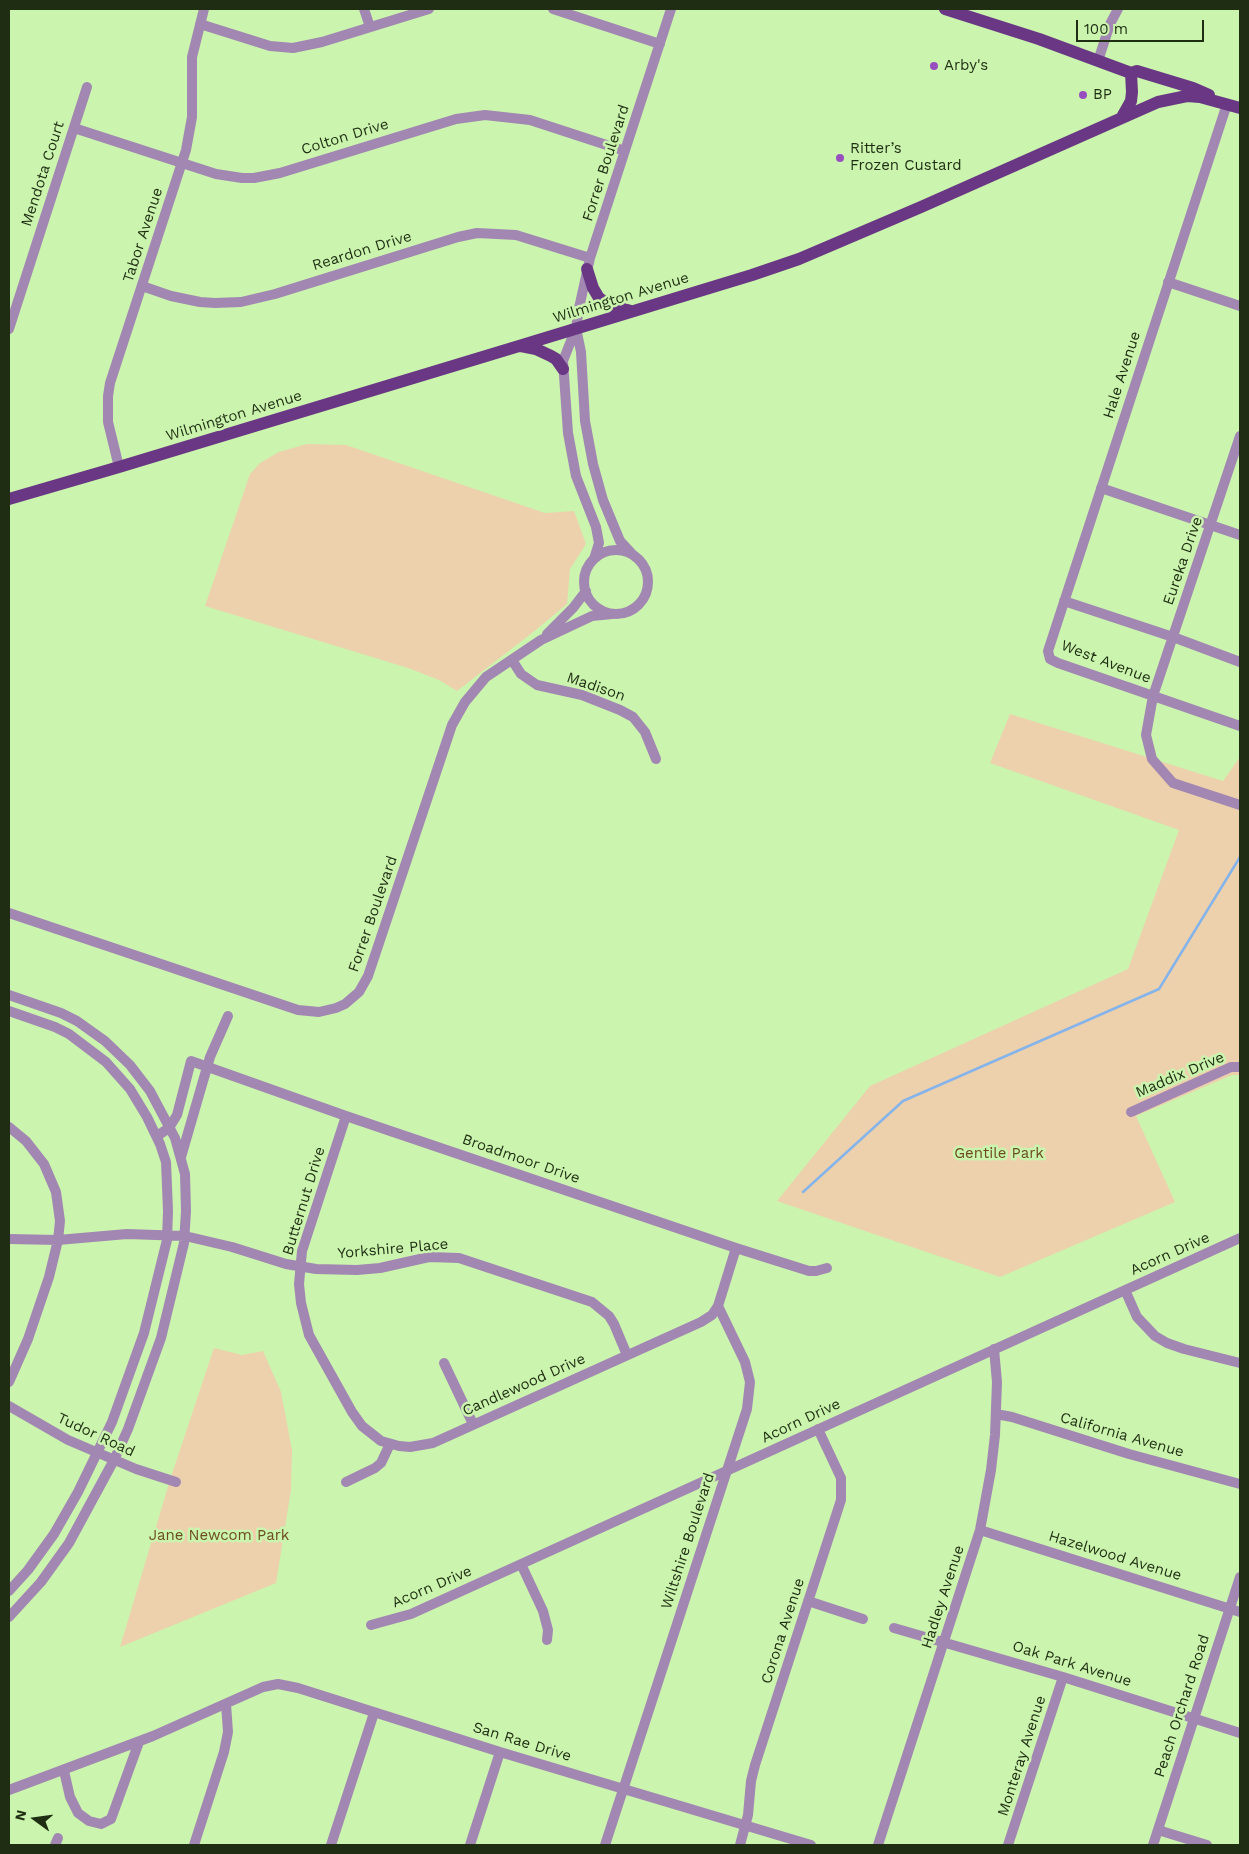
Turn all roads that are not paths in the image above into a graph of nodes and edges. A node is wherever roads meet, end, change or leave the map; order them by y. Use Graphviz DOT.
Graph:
graph roads {
  1 [pos="204,9"];
  2 [pos="364,9"];
  3 [pos="430,9"];
  4 [pos="553,9"];
  5 [pos="671,9"];
  6 [pos="945,9"];
  7 [pos="1118,9"];
  8 [pos="200,24"];
  9 [pos="370,27"];
  10 [pos="660,44"];
  11 [pos="1098,61"];
  12 [pos="1130,73"];
  13 [pos="87,87"];
  14 [pos="1228,104"];
  15 [pos="1240,108"];
  16 [pos="1122,117"];
  17 [pos="74,128"];
  18 [pos="625,151"];
  19 [pos="182,164"];
  20 [pos="589,263"];
  21 [pos="1168,282"];
  22 [pos="142,286"];
  23 [pos="1240,306"];
  24 [pos="631,311"];
  25 [pos="9,328"];
  26 [pos="576,328"];
  27 [pos="519,346"];
  28 [pos="563,369"];
  29 [pos="1240,436"];
  30 [pos="119,467"];
  31 [pos="1100,488"];
  32 [pos="9,499"];
  33 [pos="1211,525"];
  34 [pos="1240,535"];
  35 [pos="632,554"];
  36 [pos="594,559"];
  37 [pos="586,591"];
  38 [pos="1064,601"];
  39 [pos="612,614"];
  40 [pos="1172,638"];
  41 [pos="541,640"];
  42 [pos="1049,656"];
  43 [pos="512,660"];
  44 [pos="1240,662"];
  45 [pos="1153,696"];
  46 [pos="1240,726"];
  47 [pos="656,759"];
  48 [pos="1240,805"];
  49 [pos="9,913"];
  50 [pos="9,995"];
  51 [pos="9,1011"];
  52 [pos="228,1016"];
  53 [pos="1240,1067"];
  54 [pos="207,1068"];
  55 [pos="1131,1112"];
  56 [pos="346,1116"];
  57 [pos="9,1127"];
  58 [pos="169,1128"];
  59 [pos="157,1136"];
  60 [pos="181,1157"];
  61 [pos="167,1235"];
  62 [pos="185,1236"];
  63 [pos="1240,1238"];
  64 [pos="9,1239"];
  65 [pos="58,1240"];
  66 [pos="736,1248"];
  67 [pos="300,1267"];
  68 [pos="827,1268"];
  69 [pos="1125,1290"];
  70 [pos="718,1306"];
  71 [pos="994,1349"];
  72 [pos="627,1354"];
  73 [pos="444,1363"];
  74 [pos="1240,1363"];
  75 [pos="9,1382"];
  76 [pos="9,1406"];
  77 [pos="996,1414"];
  78 [pos="473,1424"];
  79 [pos="818,1429"];
  80 [pos="390,1444"];
  81 [pos="98,1453"];
  82 [pos="114,1460"];
  83 [pos="726,1472"];
  84 [pos="176,1482"];
  85 [pos="346,1482"];
  86 [pos="1240,1484"];
  87 [pos="980,1530"];
  88 [pos="521,1564"];
  89 [pos="1240,1577"];
  90 [pos="9,1591"];
  91 [pos="808,1601"];
  92 [pos="1230,1608"];
  93 [pos="1240,1612"];
  94 [pos="9,1617"];
  95 [pos="863,1619"];
  96 [pos="371,1624"];
  97 [pos="894,1628"];
  98 [pos="547,1640"];
  99 [pos="944,1644"];
  100 [pos="1063,1677"];
  101 [pos="226,1704"];
  102 [pos="374,1713"];
  103 [pos="1195,1718"];
  104 [pos="1240,1733"];
  105 [pos="139,1742"];
  106 [pos="500,1752"];
  107 [pos="64,1771"];
  108 [pos="623,1788"];
  109 [pos="9,1790"];
  110 [pos="746,1826"];
  111 [pos="1158,1830"];
  112 [pos="194,1845"];
  113 [pos="331,1845"];
  114 [pos="470,1845"];
  115 [pos="605,1845"];
  116 [pos="740,1845"];
  117 [pos="810,1845"];
  118 [pos="878,1845"];
  119 [pos="1008,1845"];
  120 [pos="1153,1845"];
  121 [pos="1207,1845"];
  1 -- 8 [label="street, Tabor Avenue"];
  2 -- 9 [label="street"];
  3 -- 9 [label="street"];
  4 -- 10 [label="street"];
  5 -- 10 [label="street, Forrer Boulevard"];
  6 -- 11 [label="main road"];
  7 -- 11 [label="street"];
  8 -- 9 [label="street"];
  8 -- 19 [label="street, Tabor Avenue"];
  10 -- 18 [label="street, Forrer Boulevard"];
  11 -- 12 [label="main road"];
  12 -- 14 [label="main road"];
  12 -- 16 [label="main road"];
  13 -- 17 [label="street, Mendota Court"];
  14 -- 15 [label="main road"];
  14 -- 16 [label="main road, Wilmington Avenue"];
  14 -- 21 [label="street, Hale Avenue"];
  16 -- 24 [label="main road, Wilmington Avenue"];
  17 -- 19 [label="street, Colton Drive"];
  17 -- 25 [label="street, Mendota Court"];
  18 -- 19 [label="street, Colton Drive"];
  18 -- 20 [label="street, Forrer Boulevard"];
  19 -- 22 [label="street, Tabor Avenue"];
  20 -- 22 [label="street, Reardon Drive"];
  20 -- 24 [label="main road"];
  20 -- 26 [label="street, Forrer Boulevard"];
  21 -- 23 [label="street"];
  21 -- 31 [label="street, Hale Avenue"];
  22 -- 30 [label="street, Tabor Avenue"];
  24 -- 26 [label="main road, Wilmington Avenue"];
  26 -- 27 [label="main road, Wilmington Avenue"];
  26 -- 28 [label="street, Forrer Boulevard"];
  26 -- 35 [label="street, Forrer Boulevard"];
  27 -- 28 [label="main road"];
  27 -- 30 [label="main road, Wilmington Avenue"];
  28 -- 36 [label="street, Forrer Boulevard"];
  29 -- 33 [label="street, Eureka Drive"];
  30 -- 32 [label="main road, Wilmington Avenue"];
  31 -- 33 [label="street"];
  31 -- 38 [label="street, Hale Avenue"];
  33 -- 34 [label="street"];
  33 -- 40 [label="street, Eureka Drive"];
  35 -- 36 [label="street"];
  35 -- 39 [label="street, Forrer Boulevard"];
  36 -- 37 [label="street, Forrer Boulevard"];
  37 -- 39 [label="street"];
  37 -- 41 [label="street, Forrer Boulevard"];
  38 -- 40 [label="street"];
  38 -- 42 [label="street, Hale Avenue"];
  39 -- 41 [label="street, Forrer Boulevard"];
  40 -- 44 [label="street"];
  40 -- 45 [label="street, Eureka Drive"];
  41 -- 43 [label="street, Forrer Boulevard"];
  42 -- 45 [label="street, West Avenue"];
  43 -- 47 [label="street, Madison"];
  43 -- 49 [label="street, Forrer Boulevard"];
  45 -- 46 [label="street, West Avenue"];
  45 -- 48 [label="street, West Avenue"];
  50 -- 58 [label="street"];
  51 -- 59 [label="street"];
  52 -- 54 [label="street"];
  53 -- 55 [label="street, Maddix Drive"];
  54 -- 56 [label="street, Broadmoor Drive"];
  54 -- 58 [label="street, Broadmoor Drive"];
  54 -- 60 [label="street"];
  56 -- 66 [label="street, Broadmoor Drive"];
  56 -- 67 [label="street, Butternut Drive"];
  57 -- 65 [label="street"];
  58 -- 59 [label="street"];
  58 -- 60 [label="street"];
  59 -- 61 [label="street"];
  60 -- 62 [label="street"];
  61 -- 62 [label="street, Yorkshire Place"];
  61 -- 65 [label="street, Yorkshire Place"];
  61 -- 81 [label="street"];
  62 -- 67 [label="street, Yorkshire Place"];
  62 -- 82 [label="street"];
  63 -- 69 [label="street, Acorn Drive"];
  64 -- 65 [label="street, Yorkshire Place"];
  65 -- 75 [label="street"];
  66 -- 68 [label="street, Broadmoor Drive"];
  66 -- 70 [label="street"];
  67 -- 72 [label="street, Yorkshire Place"];
  67 -- 80 [label="street, Butternut Drive"];
  69 -- 71 [label="street, Acorn Drive"];
  69 -- 74 [label="street"];
  70 -- 72 [label="street, Candlewood Drive"];
  70 -- 83 [label="street, Wiltshire Boulevard"];
  71 -- 77 [label="street, Hadley Avenue"];
  71 -- 79 [label="street, Acorn Drive"];
  72 -- 78 [label="street, Candlewood Drive"];
  73 -- 78 [label="street"];
  76 -- 81 [label="street, Tudor Road"];
  77 -- 86 [label="street, California Avenue"];
  77 -- 87 [label="street, Hadley Avenue"];
  78 -- 80 [label="street, Candlewood Drive"];
  79 -- 83 [label="street, Acorn Drive"];
  79 -- 91 [label="street, Corona Avenue"];
  80 -- 85 [label="street"];
  81 -- 82 [label="street, Tudor Road"];
  81 -- 90 [label="street"];
  82 -- 84 [label="street, Tudor Road"];
  82 -- 94 [label="street"];
  83 -- 88 [label="street, Acorn Drive"];
  83 -- 108 [label="street, Wiltshire Boulevard"];
  87 -- 92 [label="street, Hazelwood Avenue"];
  87 -- 99 [label="street, Hadley Avenue"];
  88 -- 96 [label="street, Acorn Drive"];
  88 -- 98 [label="street"];
  89 -- 92 [label="street, Peach Orchard Road"];
  91 -- 95 [label="street"];
  91 -- 110 [label="street, Corona Avenue"];
  92 -- 93 [label="street, Hazelwood Avenue"];
  92 -- 103 [label="street, Peach Orchard Road"];
  97 -- 99 [label="street, Oak Park Avenue"];
  99 -- 100 [label="street, Oak Park Avenue"];
  99 -- 118 [label="street, Hadley Avenue"];
  100 -- 103 [label="street, Oak Park Avenue"];
  100 -- 119 [label="street, Monteray Avenue"];
  101 -- 102 [label="street, San Rae Drive"];
  101 -- 105 [label="street"];
  101 -- 112 [label="street"];
  102 -- 106 [label="street, San Rae Drive"];
  102 -- 113 [label="street"];
  103 -- 104 [label="street, Oak Park Avenue"];
  103 -- 111 [label="street, Peach Orchard Road"];
  105 -- 107 [label="street"];
  105 -- 107 [label="street"];
  106 -- 108 [label="street, San Rae Drive"];
  106 -- 114 [label="street"];
  107 -- 109 [label="street"];
  108 -- 110 [label="street, San Rae Drive"];
  108 -- 115 [label="street, Wiltshire Boulevard"];
  110 -- 116 [label="street, Corona Avenue"];
  110 -- 117 [label="street, San Rae Drive"];
  111 -- 120 [label="street, Peach Orchard Road"];
  111 -- 121 [label="street"];
}
